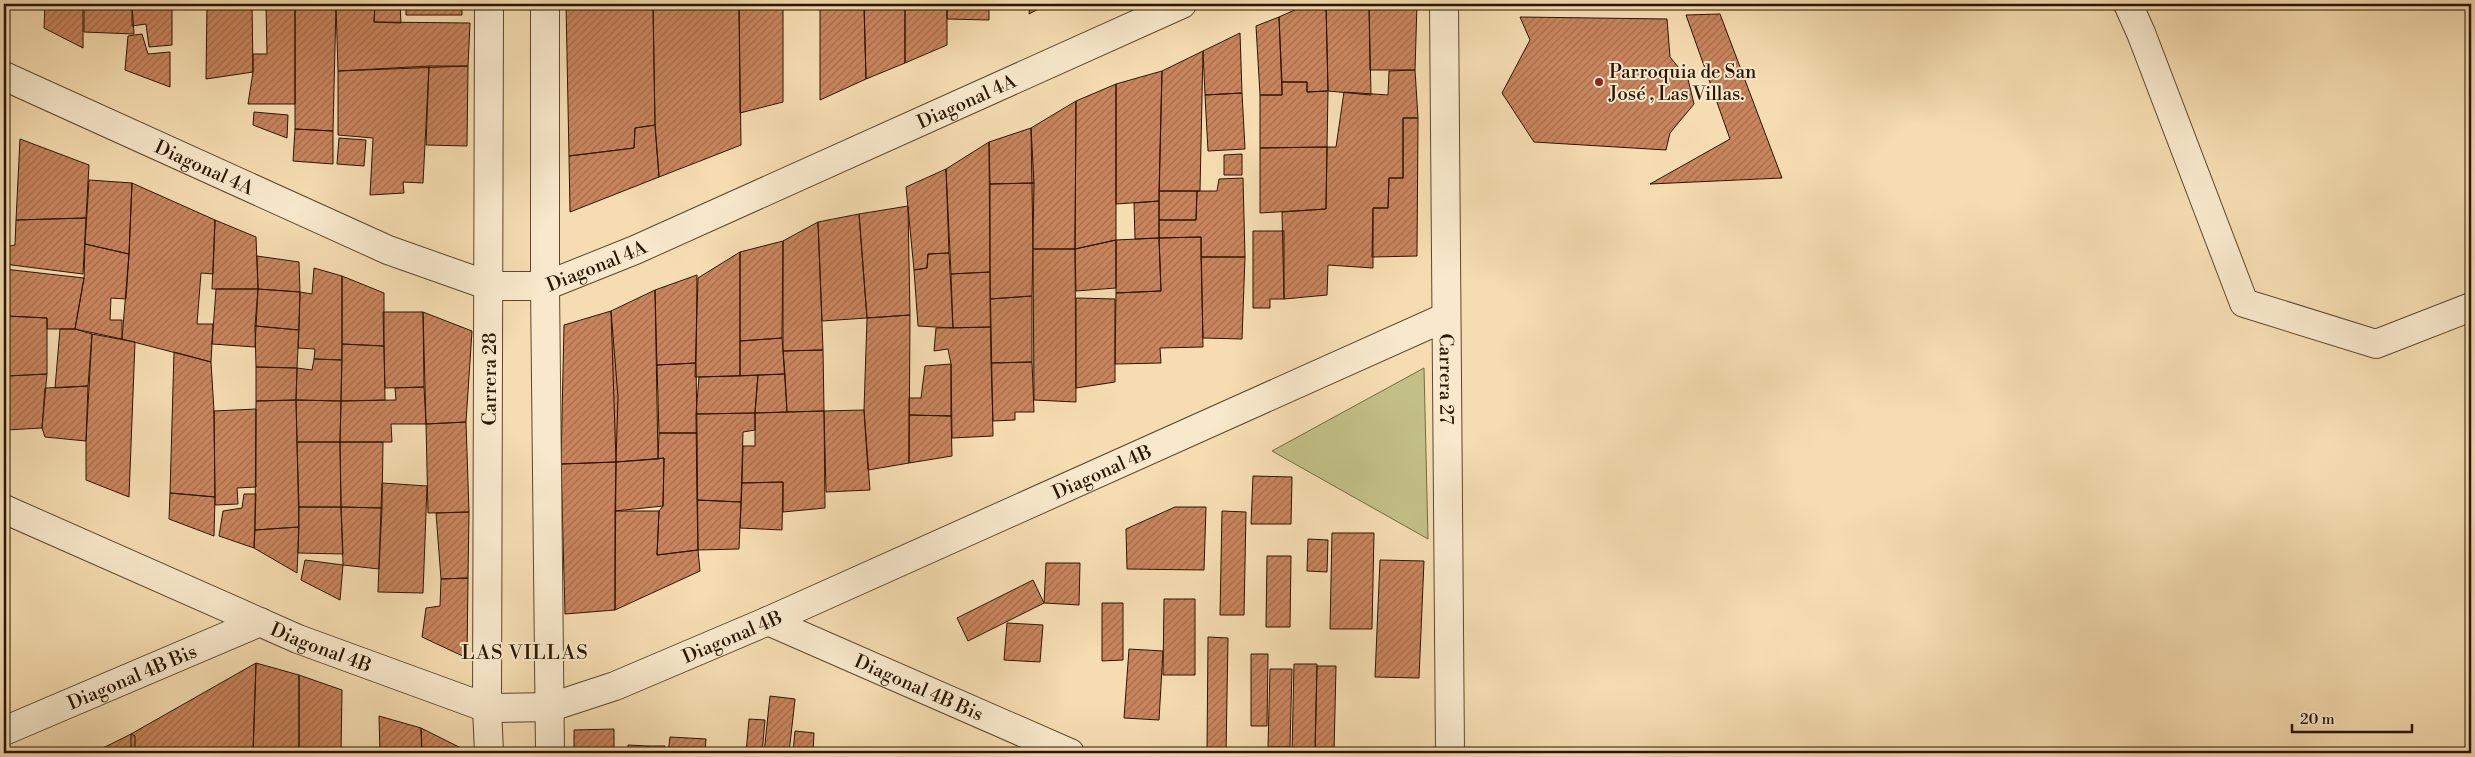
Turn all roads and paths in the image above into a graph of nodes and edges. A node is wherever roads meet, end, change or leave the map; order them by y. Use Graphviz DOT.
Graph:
graph roads {
  1 [pos="489,4"];
  2 [pos="545,4"];
  3 [pos="1182,4"];
  4 [pos="1444,4"];
  5 [pos="2128,4"];
  6 [pos="4,76"];
  7 [pos="490,286"];
  8 [pos="545,286"];
  9 [pos="2471,307"];
  10 [pos="1446,317"];
  11 [pos="4,509"];
  12 [pos="768,621"];
  13 [pos="260,622"];
  14 [pos="551,707"];
  15 [pos="487,708"];
  16 [pos="4,732"];
  17 [pos="489,753"];
  18 [pos="550,753"];
  19 [pos="1070,753"];
  20 [pos="1450,753"];
  1 -- 7 [label="street, Carrera 28"];
  2 -- 8 [label="street"];
  3 -- 8 [label="street, Diagonal 4A"];
  4 -- 10 [label="street, Carrera 27"];
  5 -- 9 [label="street"];
  6 -- 7 [label="street, Diagonal 4A"];
  7 -- 8 [label="street, Diagonal 4A"];
  7 -- 15 [label="street, Carrera 28"];
  8 -- 14 [label="street"];
  10 -- 12 [label="street, Diagonal 4B"];
  10 -- 20 [label="street, Carrera 27"];
  11 -- 13 [label="street, Diagonal 4B"];
  12 -- 14 [label="street, Diagonal 4B"];
  12 -- 19 [label="street, Diagonal 4B Bis"];
  13 -- 15 [label="street, Diagonal 4B"];
  13 -- 16 [label="street, Diagonal 4B Bis"];
  14 -- 15 [label="street, Diagonal 4B"];
  14 -- 18 [label="street"];
  15 -- 17 [label="street, Carrera 28"];
}
